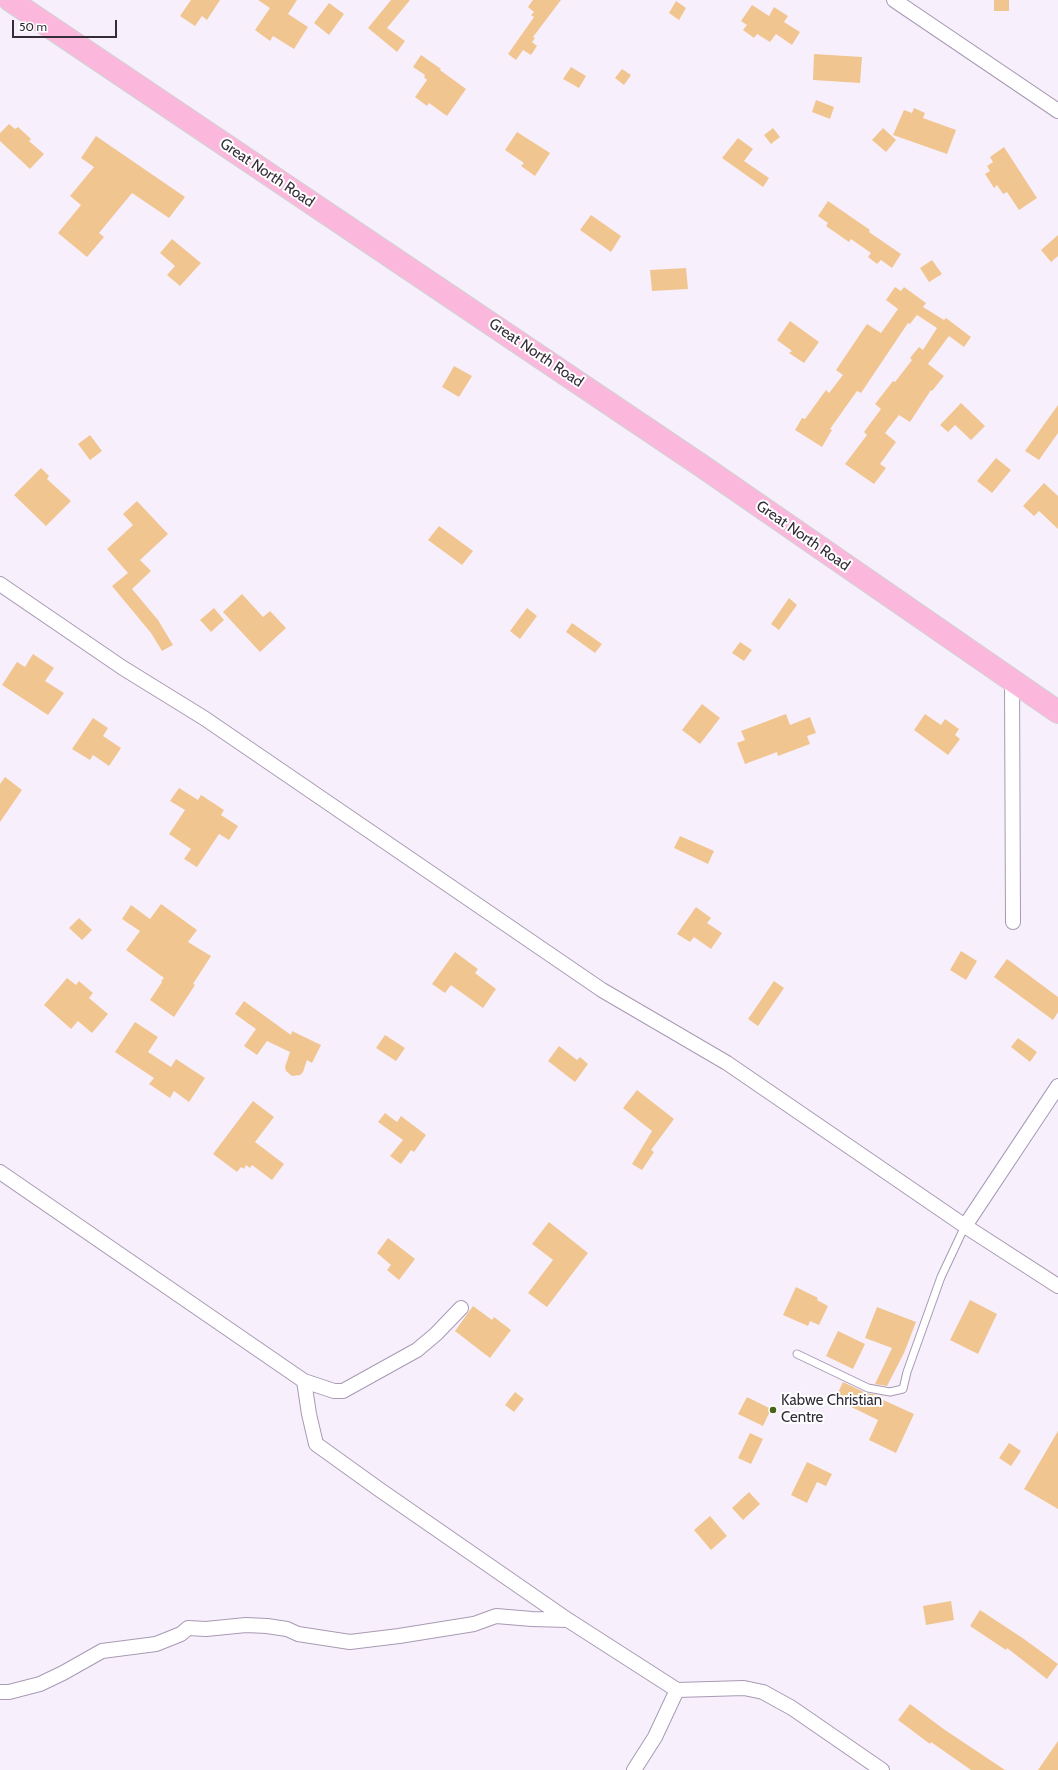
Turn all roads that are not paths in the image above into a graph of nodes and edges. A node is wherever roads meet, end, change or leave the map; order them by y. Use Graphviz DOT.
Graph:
graph roads {
  1 [pos="10,0"];
  2 [pos="894,0"];
  3 [pos="1058,111"];
  4 [pos="0,584"];
  5 [pos="1012,681"];
  6 [pos="1058,712"];
  7 [pos="1013,922"];
  8 [pos="1058,1086"];
  9 [pos="0,1172"];
  10 [pos="965,1226"];
  11 [pos="1058,1286"];
  12 [pos="461,1308"];
  13 [pos="797,1354"];
  14 [pos="304,1381"];
  15 [pos="568,1620"];
  16 [pos="677,1690"];
  17 [pos="0,1692"];
  18 [pos="634,1770"];
  19 [pos="882,1770"];
  1 -- 5 [label="highway, Great North Road"];
  2 -- 3 [label="street"];
  4 -- 10 [label="street"];
  5 -- 6 [label="highway, Great North Road"];
  5 -- 7 [label="street"];
  8 -- 10 [label="street"];
  9 -- 14 [label="street"];
  10 -- 11 [label="street"];
  10 -- 13 [label="lane"];
  12 -- 14 [label="street"];
  14 -- 15 [label="street"];
  15 -- 16 [label="street"];
  15 -- 17 [label="street"];
  16 -- 18 [label="street"];
  16 -- 19 [label="street"];
}
